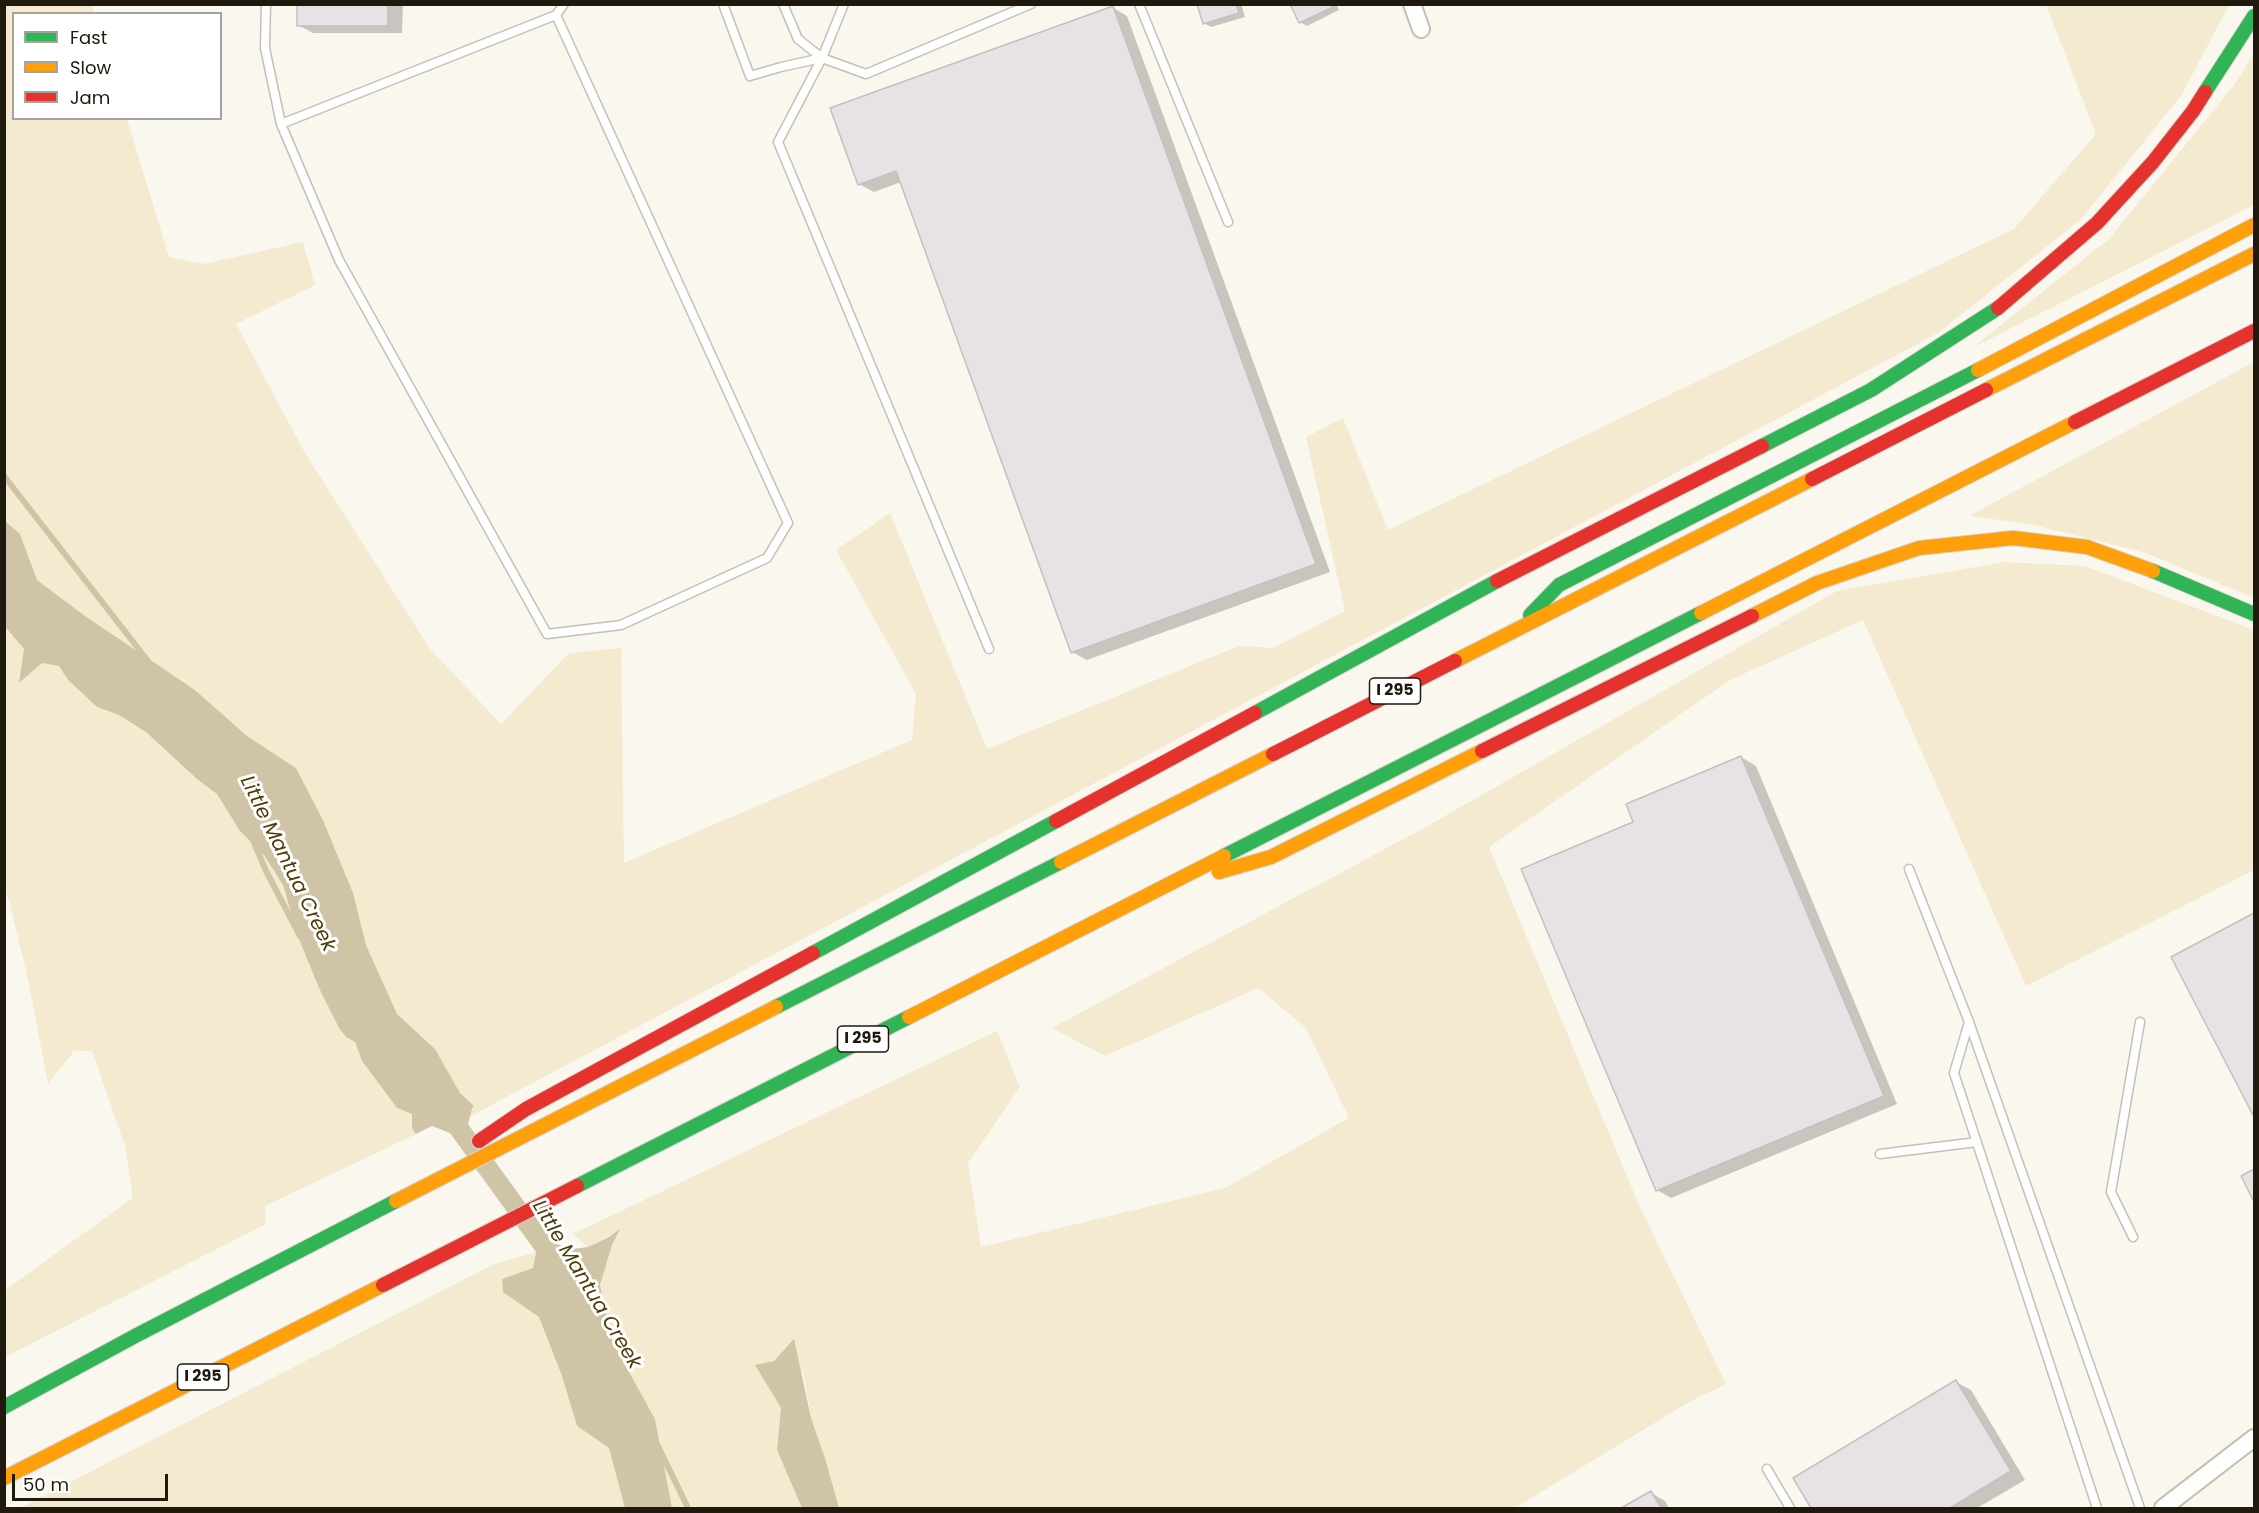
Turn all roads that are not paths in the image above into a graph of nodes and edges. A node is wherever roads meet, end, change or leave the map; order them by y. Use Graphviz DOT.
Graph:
graph roads {
  1 [pos="266,4"];
  2 [pos="564,4"];
  3 [pos="723,4"];
  4 [pos="783,4"];
  5 [pos="844,4"];
  6 [pos="1030,4"];
  7 [pos="1139,4"];
  8 [pos="1412,4"];
  9 [pos="555,15"];
  10 [pos="2254,16"];
  11 [pos="1421,29"];
  12 [pos="822,58"];
  13 [pos="281,124"];
  14 [pos="1228,222"];
  15 [pos="2254,225"];
  16 [pos="2254,254"];
  17 [pos="2254,331"];
  18 [pos="2254,614"];
  19 [pos="1515,631"];
  20 [pos="989,649"];
  21 [pos="1909,868"];
  22 [pos="1152,891"];
  23 [pos="1970,1022"];
  24 [pos="2140,1022"];
  25 [pos="1977,1142"];
  26 [pos="1880,1154"];
  27 [pos="372,1213"];
  28 [pos="2133,1238"];
  29 [pos="4,1407"];
  30 [pos="2254,1438"];
  31 [pos="1767,1469"];
  32 [pos="4,1478"];
  33 [pos="1790,1509"];
  34 [pos="2097,1509"];
  35 [pos="2140,1509"];
  36 [pos="2163,1509"];
  1 -- 13 [label="lane"];
  2 -- 9 [label="lane"];
  3 -- 12 [label="lane"];
  4 -- 12 [label="lane"];
  5 -- 12 [label="lane"];
  6 -- 12 [label="lane"];
  7 -- 14 [label="lane"];
  8 -- 11 [label="street"];
  9 -- 13 [label="lane"];
  9 -- 13 [label="lane"];
  10 -- 27 [label="highway"];
  12 -- 20 [label="lane"];
  15 -- 19 [label="highway"];
  16 -- 19 [label="highway, I 295"];
  17 -- 22 [label="highway, I 295"];
  18 -- 22 [label="highway"];
  19 -- 27 [label="highway, I 295"];
  21 -- 23 [label="lane"];
  22 -- 32 [label="highway, I 295"];
  23 -- 25 [label="lane"];
  23 -- 35 [label="lane"];
  24 -- 28 [label="lane"];
  25 -- 26 [label="lane"];
  25 -- 34 [label="lane"];
  27 -- 29 [label="highway, I 295"];
  30 -- 36 [label="street"];
  31 -- 33 [label="lane"];
}
